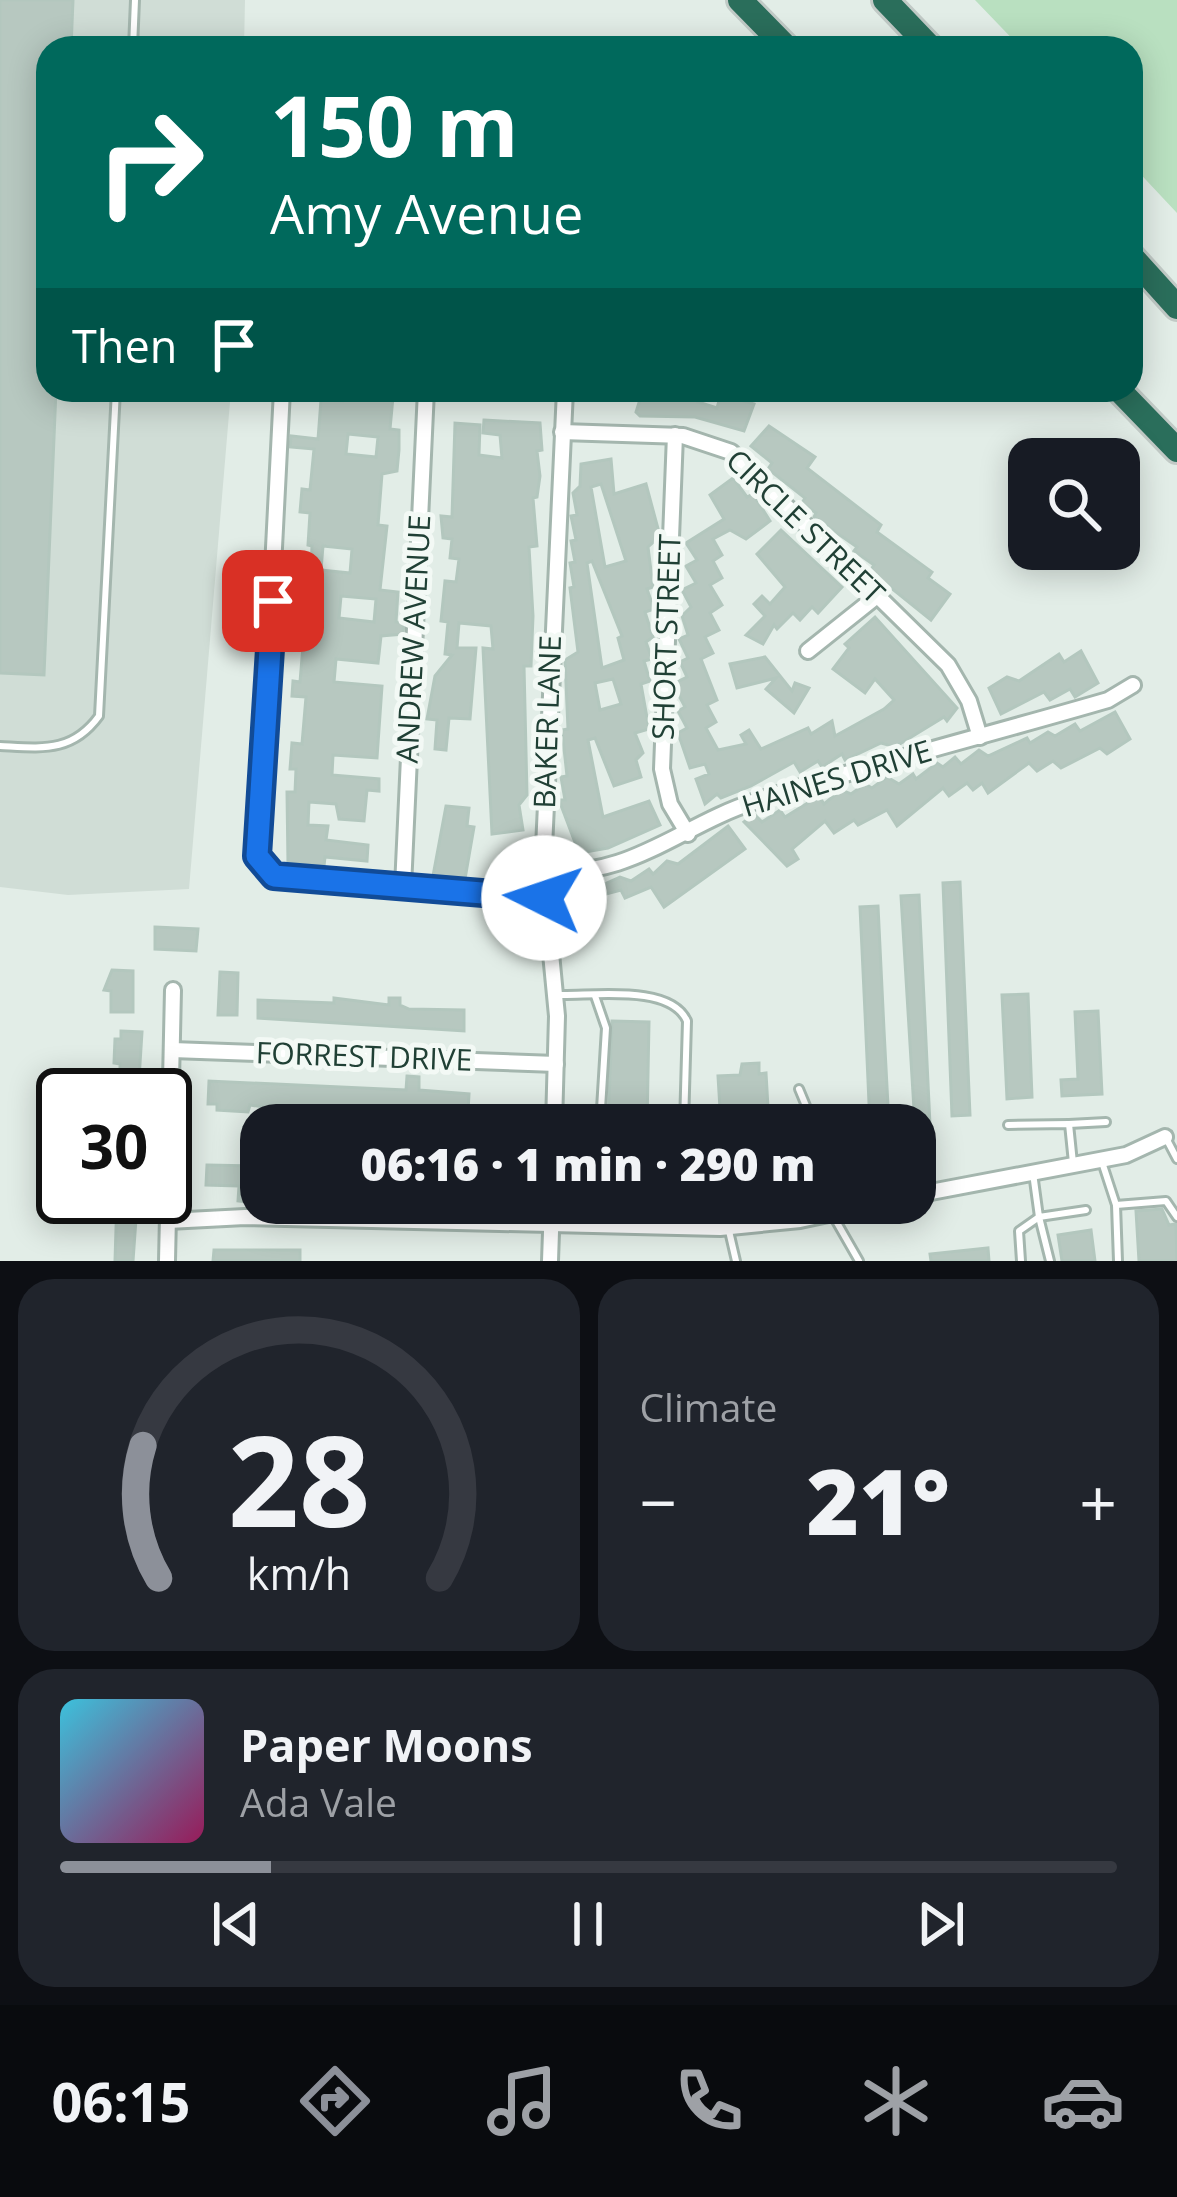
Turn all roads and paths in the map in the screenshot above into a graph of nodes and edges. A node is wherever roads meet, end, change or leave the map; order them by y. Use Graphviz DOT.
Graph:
graph roads {
  1 [pos="135,0"];
  2 [pos="740,0"];
  3 [pos="884,0"];
  4 [pos="134,36"];
  5 [pos="775,36"];
  6 [pos="920,36"];
  7 [pos="1143,269"];
  8 [pos="1177,307"];
  9 [pos="115,402"];
  10 [pos="281,402"];
  11 [pos="425,402"];
  12 [pos="564,402"];
  13 [pos="1131,402"];
  14 [pos="562,432"];
  15 [pos="674,435"];
  16 [pos="1177,450"];
  17 [pos="877,596"];
  18 [pos="808,651"];
  19 [pos="1133,685"];
  20 [pos="980,737"];
  21 [pos="0,746"];
  22 [pos="688,834"];
  23 [pos="543,870"];
  24 [pos="403,887"];
  25 [pos="544,898"];
  26 [pos="173,990"];
  27 [pos="555,995"];
  28 [pos="595,996"];
  29 [pos="172,1050"];
  30 [pos="556,1064"];
  31 [pos="172,1068"];
  32 [pos="799,1089"];
  33 [pos="555,1104"];
  34 [pos="601,1104"];
  35 [pos="685,1104"];
  36 [pos="805,1104"];
  37 [pos="1106,1122"];
  38 [pos="1069,1124"];
  39 [pos="1008,1125"];
  40 [pos="1165,1137"];
  41 [pos="1100,1159"];
  42 [pos="1177,1159"];
  43 [pos="1073,1162"];
  44 [pos="1033,1169"];
  45 [pos="936,1190"];
  46 [pos="1116,1205"];
  47 [pos="1086,1210"];
  48 [pos="1039,1217"];
  49 [pos="1177,1217"];
  50 [pos="192,1220"];
  51 [pos="168,1224"];
  52 [pos="551,1224"];
  53 [pos="691,1224"];
  54 [pos="752,1224"];
  55 [pos="841,1224"];
  56 [pos="551,1227"];
  57 [pos="691,1228"];
  58 [pos="728,1228"];
  59 [pos="167,1261"];
  60 [pos="550,1261"];
  61 [pos="736,1261"];
  62 [pos="860,1261"];
  63 [pos="1021,1261"];
  64 [pos="1050,1261"];
  65 [pos="1118,1261"];
  1 -- 4 [label="lane"];
  2 -- 5 [label="highway"];
  3 -- 6 [label="highway"];
  7 -- 8 [label="highway"];
  9 -- 21 [label="lane"];
  10 -- 24 [label="street"];
  11 -- 24 [label="street, ANDREW AVENUE"];
  12 -- 14 [label="street, BAKER LANE"];
  13 -- 16 [label="highway"];
  14 -- 15 [label="street, CIRCLE STREET"];
  14 -- 23 [label="street, BAKER LANE"];
  15 -- 17 [label="street, CIRCLE STREET"];
  15 -- 22 [label="street, SHORT STREET"];
  17 -- 18 [label="street"];
  17 -- 20 [label="street, CIRCLE STREET"];
  19 -- 20 [label="street, HAINES DRIVE"];
  20 -- 22 [label="street, HAINES DRIVE"];
  22 -- 23 [label="street, HAINES DRIVE"];
  23 -- 25 [label="street, BAKER LANE"];
  24 -- 25 [label="street"];
  25 -- 27 [label="street, BAKER LANE"];
  26 -- 29 [label="street"];
  27 -- 28 [label="lane"];
  27 -- 30 [label="street, BAKER LANE"];
  28 -- 34 [label="lane"];
  28 -- 35 [label="lane"];
  29 -- 30 [label="street, FORREST DRIVE"];
  29 -- 31 [label="street"];
  30 -- 33 [label="street, BAKER LANE"];
  32 -- 36 [label="lane"];
  37 -- 38 [label="lane"];
  38 -- 39 [label="lane"];
  38 -- 43 [label="lane"];
  40 -- 41 [label="street"];
  40 -- 42 [label="lane"];
  41 -- 43 [label="street"];
  41 -- 46 [label="lane"];
  43 -- 44 [label="street"];
  44 -- 45 [label="street"];
  44 -- 48 [label="lane"];
  46 -- 49 [label="lane"];
  46 -- 65 [label="lane"];
  47 -- 48 [label="lane"];
  48 -- 63 [label="lane"];
  48 -- 64 [label="lane"];
  50 -- 56 [label="street"];
  51 -- 59 [label="street"];
  52 -- 56 [label="street"];
  53 -- 57 [label="lane"];
  54 -- 58 [label="street"];
  55 -- 62 [label="lane"];
  56 -- 57 [label="street"];
  56 -- 60 [label="street"];
  57 -- 58 [label="street"];
  58 -- 61 [label="lane"];
}
